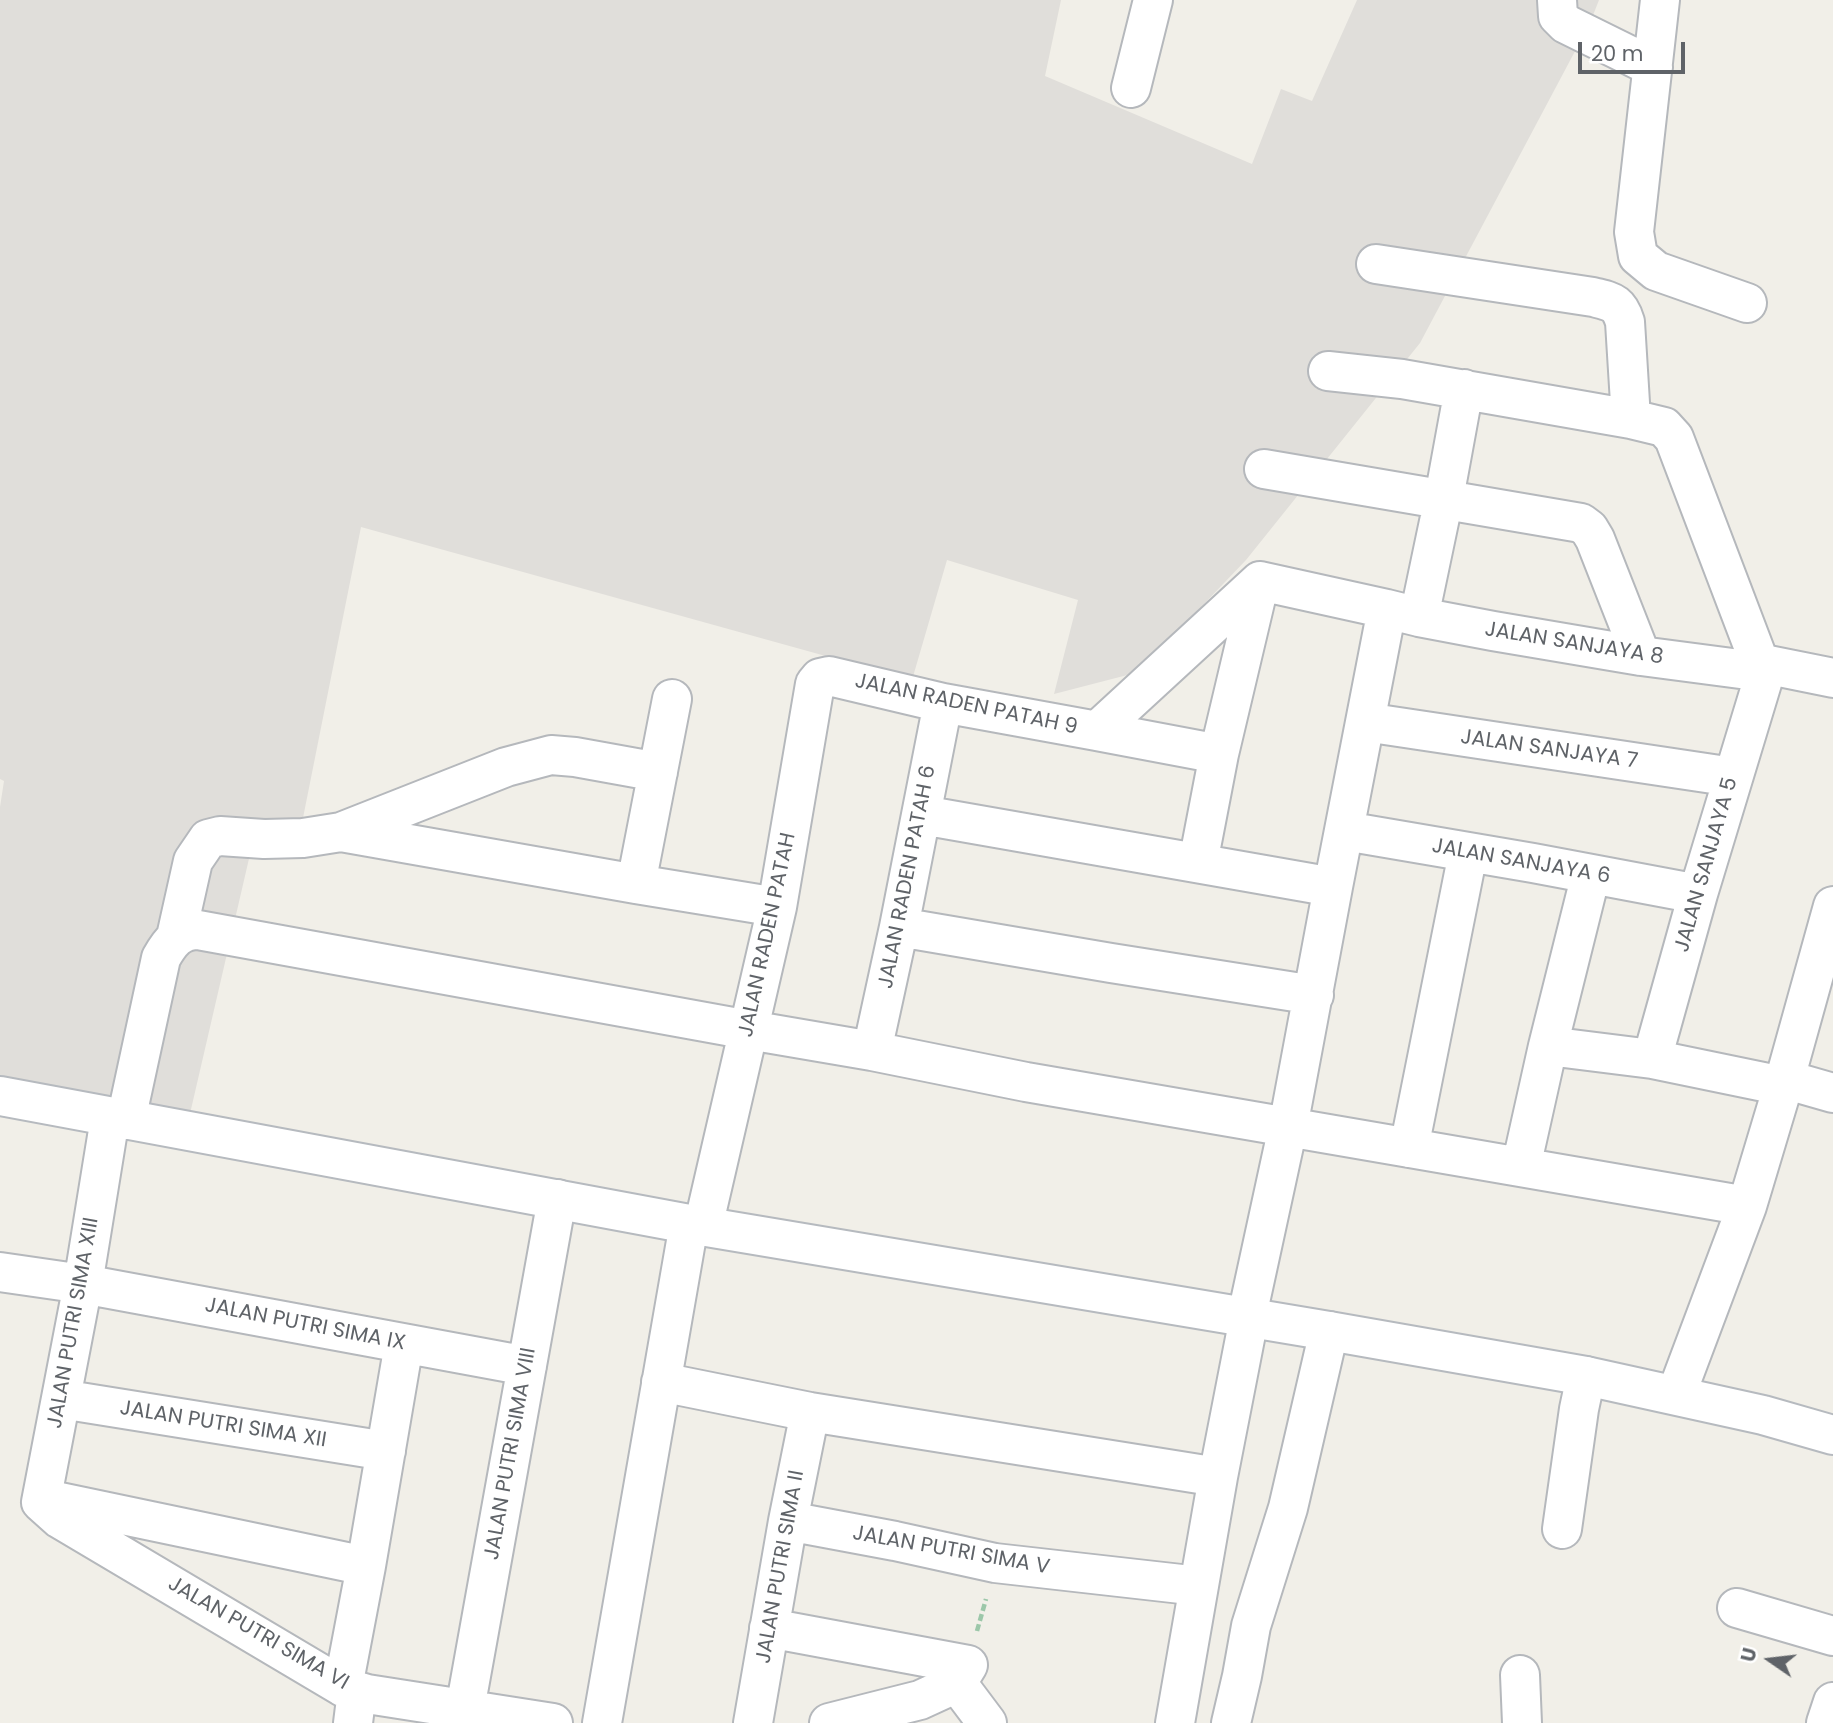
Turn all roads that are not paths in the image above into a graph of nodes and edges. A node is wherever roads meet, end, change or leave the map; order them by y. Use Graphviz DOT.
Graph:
graph roads {
  1 [pos="1153,0"];
  2 [pos="1557,0"];
  3 [pos="1660,0"];
  4 [pos="1653,67"];
  5 [pos="1131,88"];
  6 [pos="1376,264"];
  7 [pos="1746,303"];
  8 [pos="1328,371"];
  9 [pos="1464,389"];
  10 [pos="1631,419"];
  11 [pos="1264,469"];
  12 [pos="1444,498"];
  13 [pos="1260,582"];
  14 [pos="1403,613"];
  15 [pos="1641,656"];
  16 [pos="1761,668"];
  17 [pos="820,678"];
  18 [pos="1833,678"];
  19 [pos="672,699"];
  20 [pos="943,703"];
  21 [pos="1365,722"];
  22 [pos="1097,732"];
  23 [pos="1219,754"];
  24 [pos="658,772"];
  25 [pos="1733,777"];
  26 [pos="922,815"];
  27 [pos="1345,831"];
  28 [pos="341,832"];
  29 [pos="1468,853"];
  30 [pos="1198,863"];
  31 [pos="1591,874"];
  32 [pos="636,884"];
  33 [pos="1333,887"];
  34 [pos="1698,894"];
  35 [pos="777,906"];
  36 [pos="1833,906"];
  37 [pos="899,927"];
  38 [pos="176,937"];
  39 [pos="1314,995"];
  40 [pos="749,1030"];
  41 [pos="1548,1046"];
  42 [pos="873,1051"];
  43 [pos="1652,1059"];
  44 [pos="1783,1083"];
  45 [pos="1833,1093"];
  46 [pos="0,1096"];
  47 [pos="118,1119"];
  48 [pos="1288,1127"];
  49 [pos="1409,1148"];
  50 [pos="1521,1167"];
  51 [pos="557,1199"];
  52 [pos="1747,1206"];
  53 [pos="701,1214"];
  54 [pos="0,1272"];
  55 [pos="83,1284"];
  56 [pos="1248,1318"];
  57 [pos="1329,1331"];
  58 [pos="404,1344"];
  59 [pos="527,1366"];
  60 [pos="1586,1376"];
  61 [pos="661,1382"];
  62 [pos="1676,1395"];
  63 [pos="61,1399"];
  64 [pos="810,1412"];
  65 [pos="1833,1435"];
  66 [pos="386,1451"];
  67 [pos="1218,1477"];
  68 [pos="51,1509"];
  69 [pos="788,1521"];
  70 [pos="1562,1529"];
  71 [pos="366,1566"];
  72 [pos="1196,1603"];
  73 [pos="1737,1608"];
  74 [pos="769,1628"];
  75 [pos="1250,1630"];
  76 [pos="1833,1636"];
  77 [pos="962,1674"];
  78 [pos="1520,1675"];
  79 [pos="351,1700"];
  80 [pos="1833,1702"];
  81 [pos="465,1709"];
  82 [pos="553,1723"];
  83 [pos="602,1723"];
  84 [pos="753,1723"];
  85 [pos="829,1723"];
  86 [pos="987,1723"];
  87 [pos="1175,1723"];
  88 [pos="1231,1723"];
  89 [pos="1522,1723"];
  90 [pos="1826,1723"];
  1 -- 5 [label="street"];
  2 -- 4 [label="street"];
  3 -- 4 [label="street"];
  4 -- 7 [label="street"];
  6 -- 10 [label="street"];
  8 -- 9 [label="street"];
  9 -- 10 [label="street"];
  9 -- 12 [label="street"];
  10 -- 16 [label="street"];
  11 -- 12 [label="street"];
  12 -- 14 [label="street"];
  12 -- 15 [label="street"];
  13 -- 14 [label="street"];
  13 -- 22 [label="street, JALAN RADEN PATAH 9"];
  13 -- 23 [label="street"];
  14 -- 15 [label="street, JALAN SANJAYA 8"];
  14 -- 21 [label="street"];
  15 -- 16 [label="street, JALAN SANJAYA 8"];
  16 -- 18 [label="street, JALAN SANJAYA 8"];
  16 -- 25 [label="street, JALAN SANJAYA 5"];
  17 -- 20 [label="street, JALAN RADEN PATAH 9"];
  17 -- 35 [label="street, JALAN RADEN PATAH"];
  19 -- 24 [label="street"];
  20 -- 22 [label="street, JALAN RADEN PATAH 9"];
  20 -- 26 [label="street, JALAN RADEN PATAH 6"];
  21 -- 25 [label="street, JALAN SANJAYA 7"];
  21 -- 27 [label="street"];
  22 -- 23 [label="street"];
  23 -- 30 [label="street"];
  24 -- 28 [label="street"];
  24 -- 32 [label="street"];
  25 -- 34 [label="street, JALAN SANJAYA 5"];
  26 -- 30 [label="street"];
  26 -- 37 [label="street, JALAN RADEN PATAH 6"];
  27 -- 29 [label="street, JALAN SANJAYA 6"];
  27 -- 33 [label="street"];
  28 -- 32 [label="street"];
  28 -- 38 [label="street, JALAN PUTRI SIMA XIII"];
  29 -- 31 [label="street, JALAN SANJAYA 6"];
  29 -- 49 [label="street"];
  30 -- 33 [label="street"];
  31 -- 34 [label="street, JALAN SANJAYA 6"];
  31 -- 41 [label="street"];
  32 -- 35 [label="street"];
  33 -- 39 [label="street"];
  34 -- 43 [label="street, JALAN SANJAYA 5"];
  35 -- 40 [label="street, JALAN RADEN PATAH"];
  36 -- 44 [label="street"];
  37 -- 39 [label="street"];
  37 -- 42 [label="street, JALAN RADEN PATAH 6"];
  38 -- 40 [label="street"];
  38 -- 47 [label="street, JALAN PUTRI SIMA XIII"];
  39 -- 48 [label="street"];
  40 -- 42 [label="street"];
  40 -- 53 [label="street, JALAN RADEN PATAH"];
  41 -- 43 [label="street"];
  41 -- 50 [label="street"];
  42 -- 48 [label="street"];
  43 -- 44 [label="street"];
  44 -- 45 [label="street"];
  44 -- 52 [label="street"];
  46 -- 47 [label="street"];
  47 -- 51 [label="street"];
  47 -- 55 [label="street, JALAN PUTRI SIMA XIII"];
  48 -- 49 [label="street"];
  48 -- 56 [label="street"];
  49 -- 50 [label="street"];
  50 -- 52 [label="street"];
  51 -- 53 [label="street"];
  51 -- 59 [label="street, JALAN PUTRI SIMA VIII"];
  52 -- 62 [label="street"];
  53 -- 56 [label="street"];
  53 -- 61 [label="street, JALAN RADEN PATAH"];
  54 -- 55 [label="street, JALAN PUTRI SIMA IX"];
  55 -- 58 [label="street, JALAN PUTRI SIMA IX"];
  55 -- 63 [label="street, JALAN PUTRI SIMA XIII"];
  56 -- 57 [label="street"];
  56 -- 67 [label="street"];
  57 -- 60 [label="street"];
  57 -- 75 [label="street"];
  58 -- 59 [label="street, JALAN PUTRI SIMA IX"];
  58 -- 66 [label="street"];
  59 -- 81 [label="street, JALAN PUTRI SIMA VIII"];
  60 -- 62 [label="street"];
  60 -- 70 [label="street"];
  61 -- 64 [label="street"];
  61 -- 83 [label="street, JALAN RADEN PATAH"];
  62 -- 65 [label="street"];
  63 -- 66 [label="street, JALAN PUTRI SIMA XII"];
  63 -- 68 [label="street, JALAN PUTRI SIMA XIII"];
  64 -- 67 [label="street"];
  64 -- 69 [label="street, JALAN PUTRI SIMA II"];
  66 -- 71 [label="street"];
  67 -- 72 [label="street"];
  68 -- 71 [label="street"];
  68 -- 79 [label="street, JALAN PUTRI SIMA VI"];
  69 -- 72 [label="street, JALAN PUTRI SIMA V"];
  69 -- 74 [label="street, JALAN PUTRI SIMA II"];
  71 -- 79 [label="street"];
  72 -- 75 [label="street, JALAN PUTRI SIMA V"];
  72 -- 87 [label="street"];
  73 -- 76 [label="street"];
  74 -- 77 [label="street"];
  74 -- 84 [label="street, JALAN PUTRI SIMA II"];
  75 -- 88 [label="street"];
  77 -- 85 [label="street"];
  77 -- 86 [label="street"];
  78 -- 89 [label="street"];
  79 -- 81 [label="street, JALAN PUTRI SIMA VI"];
  80 -- 90 [label="street"];
  81 -- 82 [label="street, JALAN PUTRI SIMA VI"];
}
